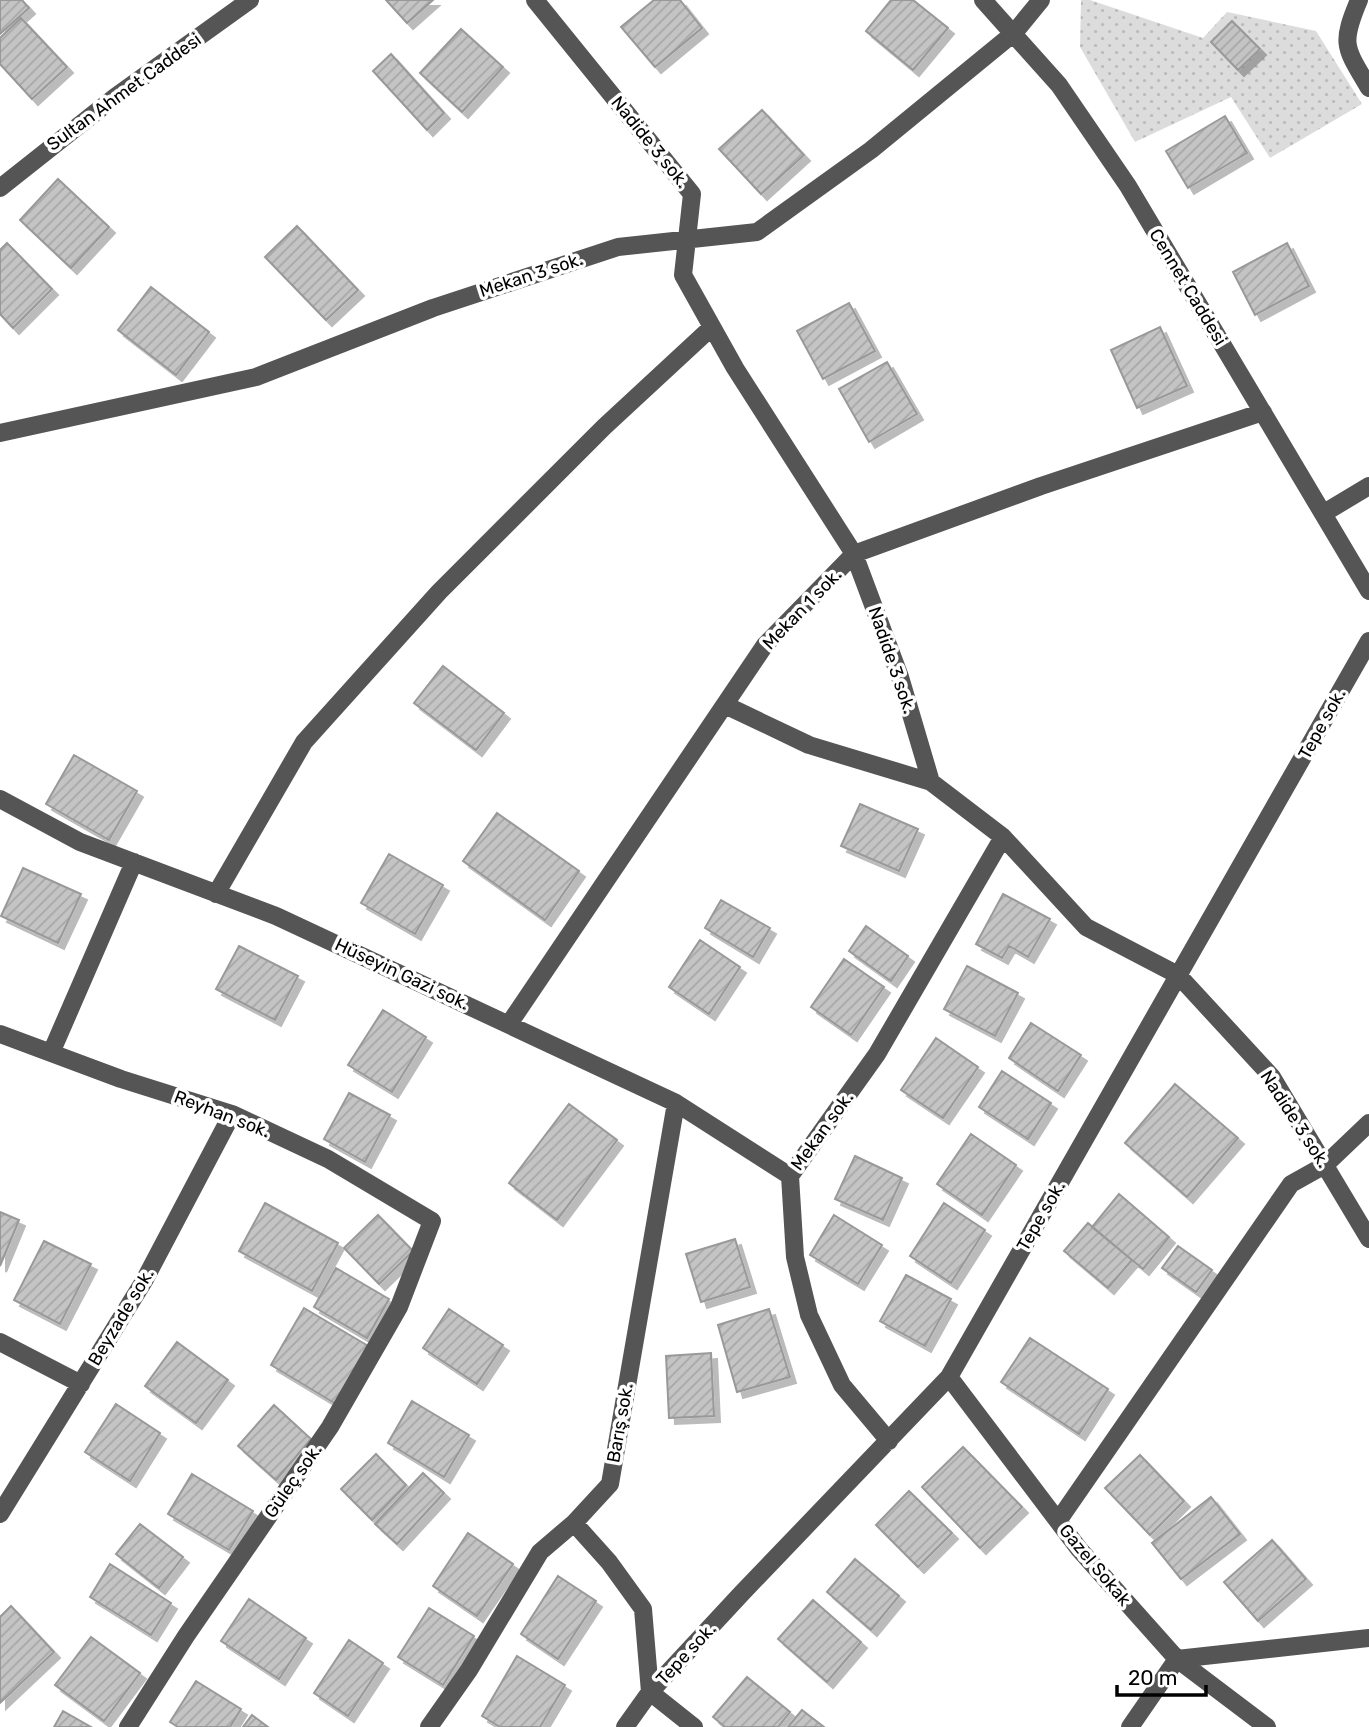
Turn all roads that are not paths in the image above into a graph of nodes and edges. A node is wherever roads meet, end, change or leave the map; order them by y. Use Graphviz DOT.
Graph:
graph roads {
  1 [pos="250,0"];
  2 [pos="534,0"];
  3 [pos="983,0"];
  4 [pos="1041,0"];
  5 [pos="1359,0"];
  6 [pos="1014,33"];
  7 [pos="1369,88"];
  8 [pos="0,188"];
  9 [pos="687,242"];
  10 [pos="712,327"];
  11 [pos="1263,412"];
  12 [pos="0,433"];
  13 [pos="1369,486"];
  14 [pos="1324,513"];
  15 [pos="854,554"];
  16 [pos="1369,590"];
  17 [pos="1369,640"];
  18 [pos="725,705"];
  19 [pos="931,782"];
  20 [pos="0,799"];
  21 [pos="1003,837"];
  22 [pos="134,862"];
  23 [pos="216,894"];
  24 [pos="1178,975"];
  25 [pos="509,1024"];
  26 [pos="0,1034"];
  27 [pos="51,1053"];
  28 [pos="676,1103"];
  29 [pos="232,1115"];
  30 [pos="1369,1124"];
  31 [pos="1325,1165"];
  32 [pos="790,1175"];
  33 [pos="432,1221"];
  34 [pos="1369,1239"];
  35 [pos="0,1342"];
  36 [pos="949,1377"];
  37 [pos="81,1384"];
  38 [pos="888,1441"];
  39 [pos="0,1514"];
  40 [pos="1058,1521"];
  41 [pos="574,1523"];
  42 [pos="1369,1638"];
  43 [pos="1177,1659"];
  44 [pos="650,1692"];
  45 [pos="128,1727"];
  46 [pos="429,1727"];
  47 [pos="625,1727"];
  48 [pos="694,1727"];
  49 [pos="1130,1727"];
  50 [pos="1267,1727"];
  1 -- 8 [label="street, Sultan Ahmet Caddesi"];
  2 -- 9 [label="street, Nadide 3 sok."];
  3 -- 6 [label="street, Cennet Caddesi"];
  4 -- 6 [label="street, Mekan 3 sok."];
  5 -- 7 [label="street"];
  6 -- 9 [label="street, Mekan 3 sok."];
  6 -- 11 [label="street, Cennet Caddesi"];
  9 -- 10 [label="street, Nadide 3 sok."];
  9 -- 12 [label="street, Mekan 3 sok."];
  10 -- 15 [label="street, Nadide 3 sok."];
  10 -- 23 [label="street"];
  11 -- 14 [label="street, Cennet Caddesi"];
  11 -- 15 [label="street, Mekan 1 sok."];
  13 -- 14 [label="street"];
  14 -- 16 [label="street, Cennet Caddesi"];
  15 -- 18 [label="street, Mekan 1 sok."];
  15 -- 19 [label="street, Nadide 3 sok."];
  17 -- 24 [label="street, Tepe sok."];
  18 -- 19 [label="street"];
  18 -- 25 [label="street, Mekan 1 sok."];
  19 -- 21 [label="street, Nadide 3 sok."];
  20 -- 22 [label="street, Hüseyin Gazi sok."];
  21 -- 24 [label="street, Nadide 3 sok."];
  21 -- 32 [label="street, Mekan sok."];
  22 -- 23 [label="street, Hüseyin Gazi sok."];
  22 -- 27 [label="street"];
  23 -- 25 [label="street, Hüseyin Gazi sok."];
  24 -- 31 [label="street, Nadide 3 sok."];
  24 -- 36 [label="street, Tepe sok."];
  25 -- 28 [label="street, Hüseyin Gazi sok."];
  26 -- 27 [label="street, Reyhan sok."];
  27 -- 29 [label="street, Reyhan sok."];
  28 -- 32 [label="street, Hüseyin Gazi sok."];
  28 -- 41 [label="street, Barış sok."];
  29 -- 33 [label="street, Reyhan sok."];
  29 -- 37 [label="street, Beyzade sok."];
  30 -- 31 [label="street"];
  31 -- 34 [label="street, Nadide 3 sok."];
  31 -- 40 [label="street"];
  32 -- 38 [label="street, Mekan sok."];
  33 -- 45 [label="street, Güleç sok."];
  35 -- 37 [label="street"];
  36 -- 38 [label="street, Tepe sok."];
  36 -- 40 [label="street, Gazel Sokak"];
  37 -- 39 [label="street, Beyzade sok."];
  38 -- 44 [label="street, Tepe sok."];
  40 -- 43 [label="street, Gazel Sokak"];
  41 -- 44 [label="street"];
  41 -- 46 [label="street, Barış sok."];
  42 -- 43 [label="street"];
  43 -- 49 [label="street"];
  43 -- 50 [label="street, Gazel Sokak"];
  44 -- 47 [label="street, Tepe sok."];
  44 -- 48 [label="street"];
}
